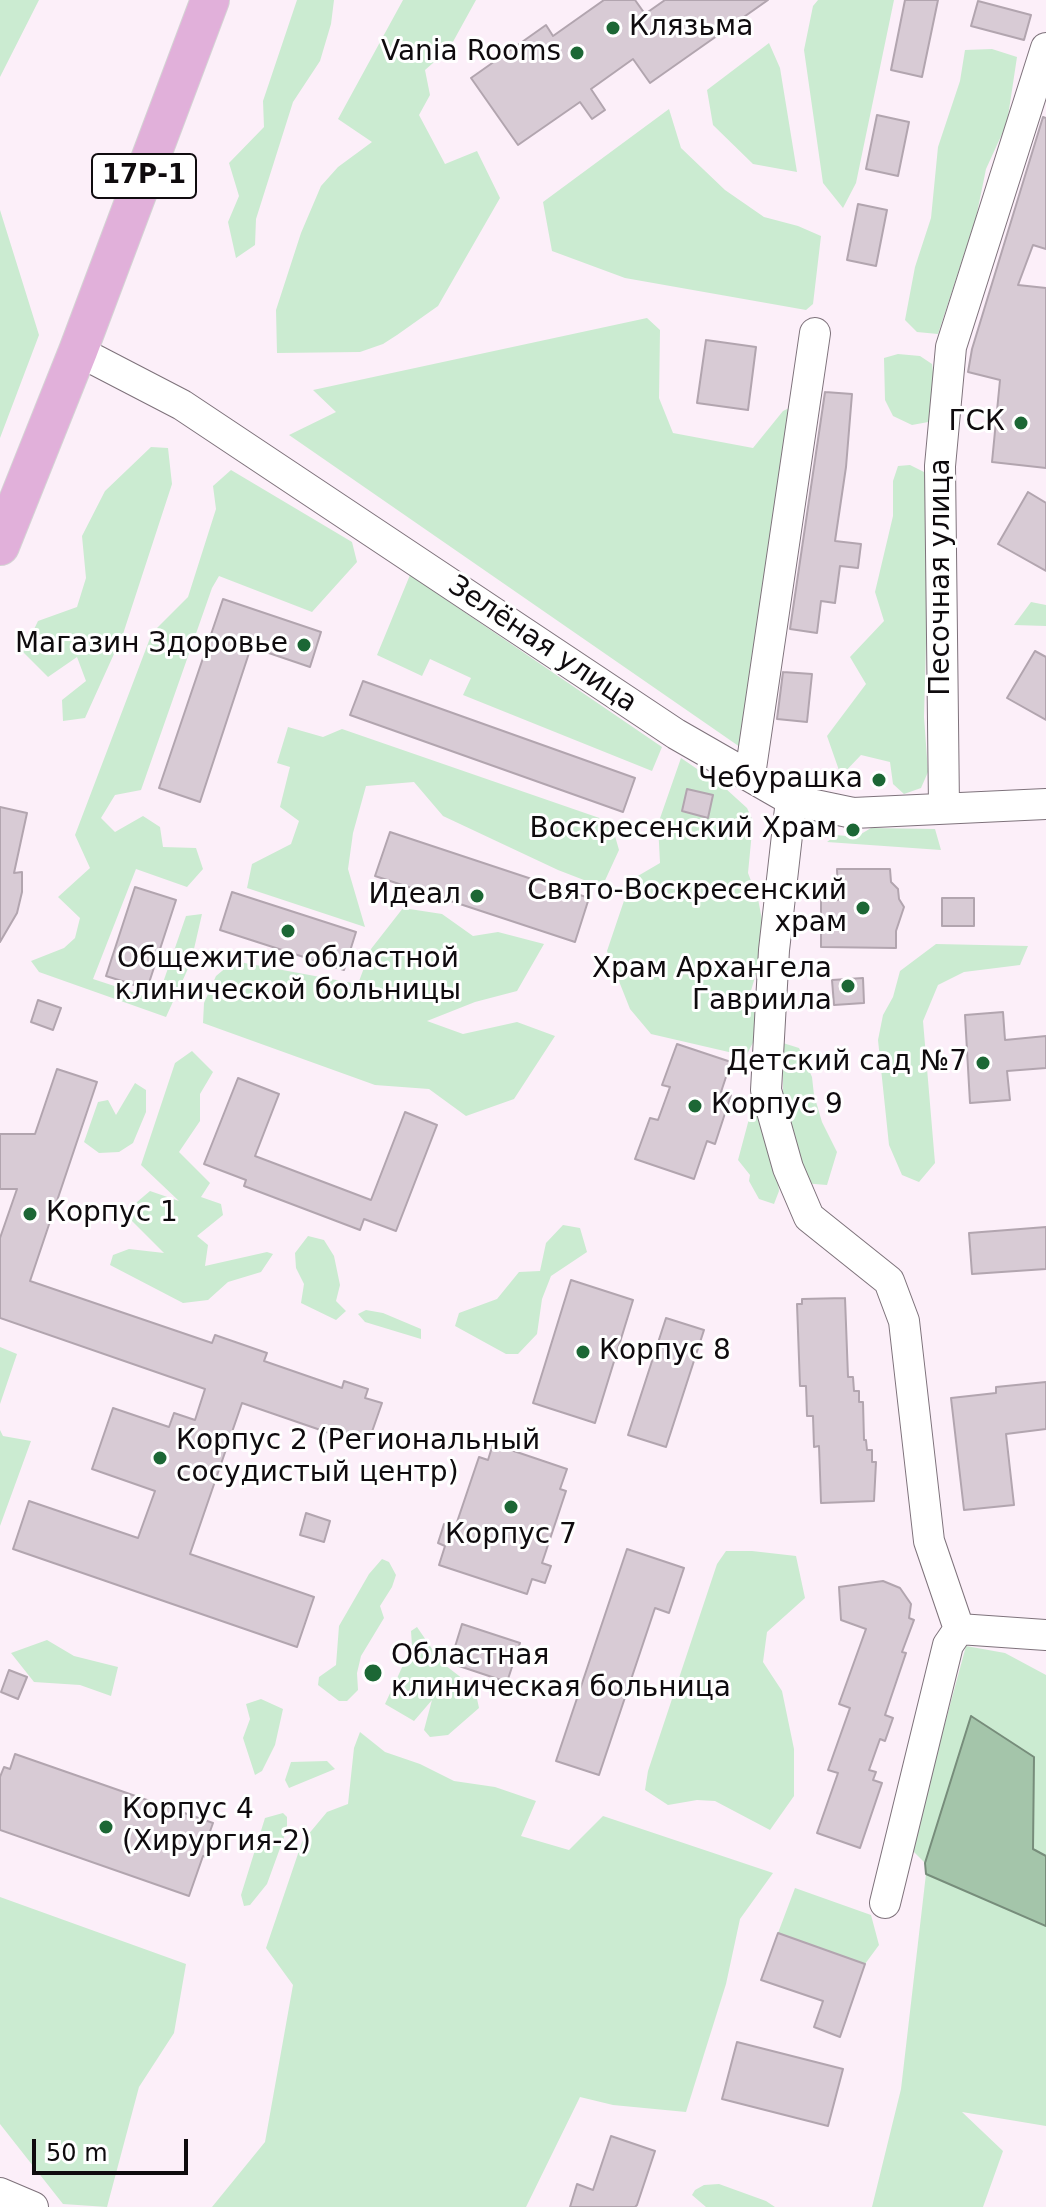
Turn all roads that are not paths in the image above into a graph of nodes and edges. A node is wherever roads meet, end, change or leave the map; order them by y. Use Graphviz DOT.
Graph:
graph roads {
  1 [pos="210,0"];
  2 [pos="1046,48"];
  3 [pos="815,333"];
  4 [pos="78,351"];
  5 [pos="0,546"];
  6 [pos="750,775"];
  7 [pos="791,800"];
  8 [pos="1046,804"];
  9 [pos="944,807"];
  10 [pos="959,1629"];
  11 [pos="1046,1635"];
  12 [pos="885,1903"];
  13 [pos="0,2193"];
  14 [pos="33,2207"];
  1 -- 4 [label="main road, 17Р-1"];
  2 -- 9 [label="street, Песочная улица"];
  3 -- 6 [label="street"];
  4 -- 5 [label="main road, 17Р-1"];
  4 -- 6 [label="street, Зелёная улица"];
  6 -- 7 [label="street, Зелёная улица"];
  7 -- 9 [label="street, Зелёная улица"];
  7 -- 10 [label="street"];
  8 -- 9 [label="street, Зелёная улица"];
  10 -- 11 [label="street"];
  10 -- 12 [label="street"];
  13 -- 14 [label="street"];
}
